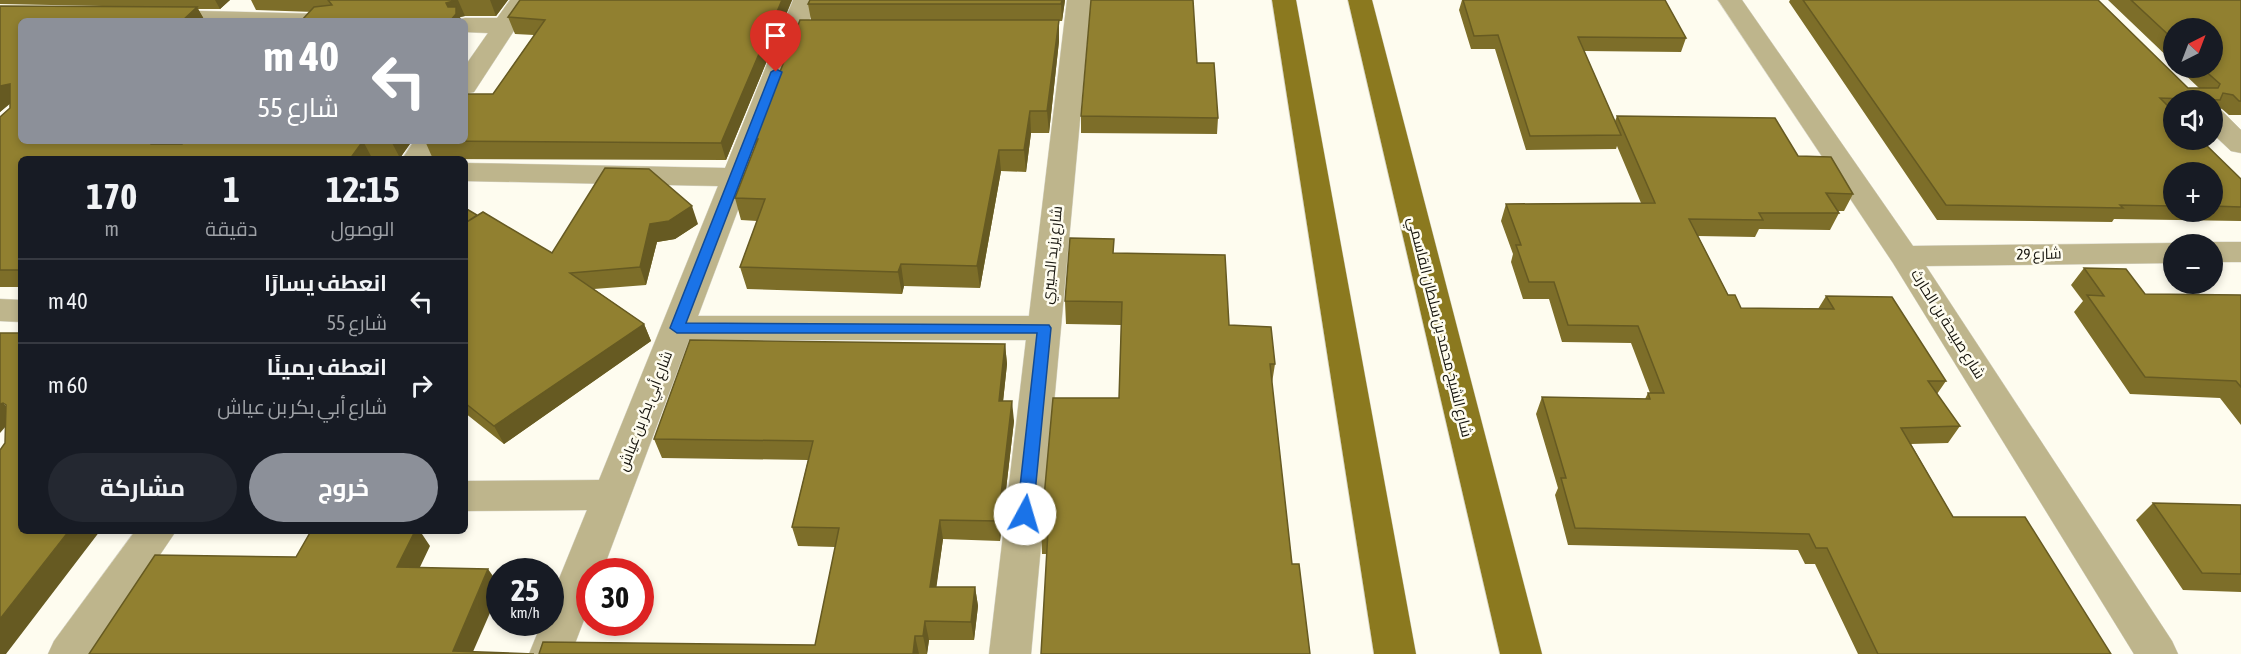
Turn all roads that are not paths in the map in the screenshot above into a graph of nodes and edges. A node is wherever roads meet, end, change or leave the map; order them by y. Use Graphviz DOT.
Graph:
graph roads {
  1 [pos="522,0"];
  2 [pos="805,0"];
  3 [pos="1284,0"];
  4 [pos="1360,0"];
  5 [pos="1730,0"];
  6 [pos="137,16"];
  7 [pos="205,18"];
  8 [pos="1069,21"];
  9 [pos="468,24"];
  10 [pos="505,26"];
  11 [pos="468,82"];
  12 [pos="2223,128"];
  13 [pos="2241,145"];
  14 [pos="468,172"];
  15 [pos="736,177"];
  16 [pos="2223,252"];
  17 [pos="2241,252"];
  18 [pos="2163,253"];
  19 [pos="1904,256"];
  20 [pos="0,310"];
  21 [pos="18,311"];
  22 [pos="677,328"];
  23 [pos="1044,328"];
  24 [pos="611,495"];
  25 [pos="468,496"];
  26 [pos="155,534"];
  27 [pos="69,654"];
  28 [pos="550,654"];
  29 [pos="1010,654"];
  30 [pos="1395,654"];
  31 [pos="1521,654"];
  32 [pos="2157,654"];
  1 -- 10 [label="street"];
  2 -- 15 [label="street, شارع أبي بكر بن عياش"];
  3 -- 30 [label="main road"];
  4 -- 31 [label="main road, شارع الشيخ محمد بن سلطان القاسمي"];
  5 -- 19 [label="street, شارع صبيحة بن الحارث"];
  6 -- 7 [label="street"];
  8 -- 23 [label="street, شارع يزيد الحبيري"];
  9 -- 10 [label="street"];
  10 -- 11 [label="street"];
  12 -- 13 [label="street"];
  14 -- 15 [label="street"];
  15 -- 22 [label="street, شارع أبي بكر بن عياش"];
  16 -- 17 [label="street"];
  18 -- 19 [label="street, شارع 29"];
  19 -- 32 [label="street, شارع صبيحة بن الحارث"];
  20 -- 21 [label="street"];
  22 -- 23 [label="street"];
  22 -- 24 [label="street, شارع أبي بكر بن عياش"];
  23 -- 29 [label="street, شارع يزيد الحبيري"];
  24 -- 25 [label="street"];
  24 -- 28 [label="street, شارع أبي بكر بن عياش"];
  26 -- 27 [label="street"];
}
